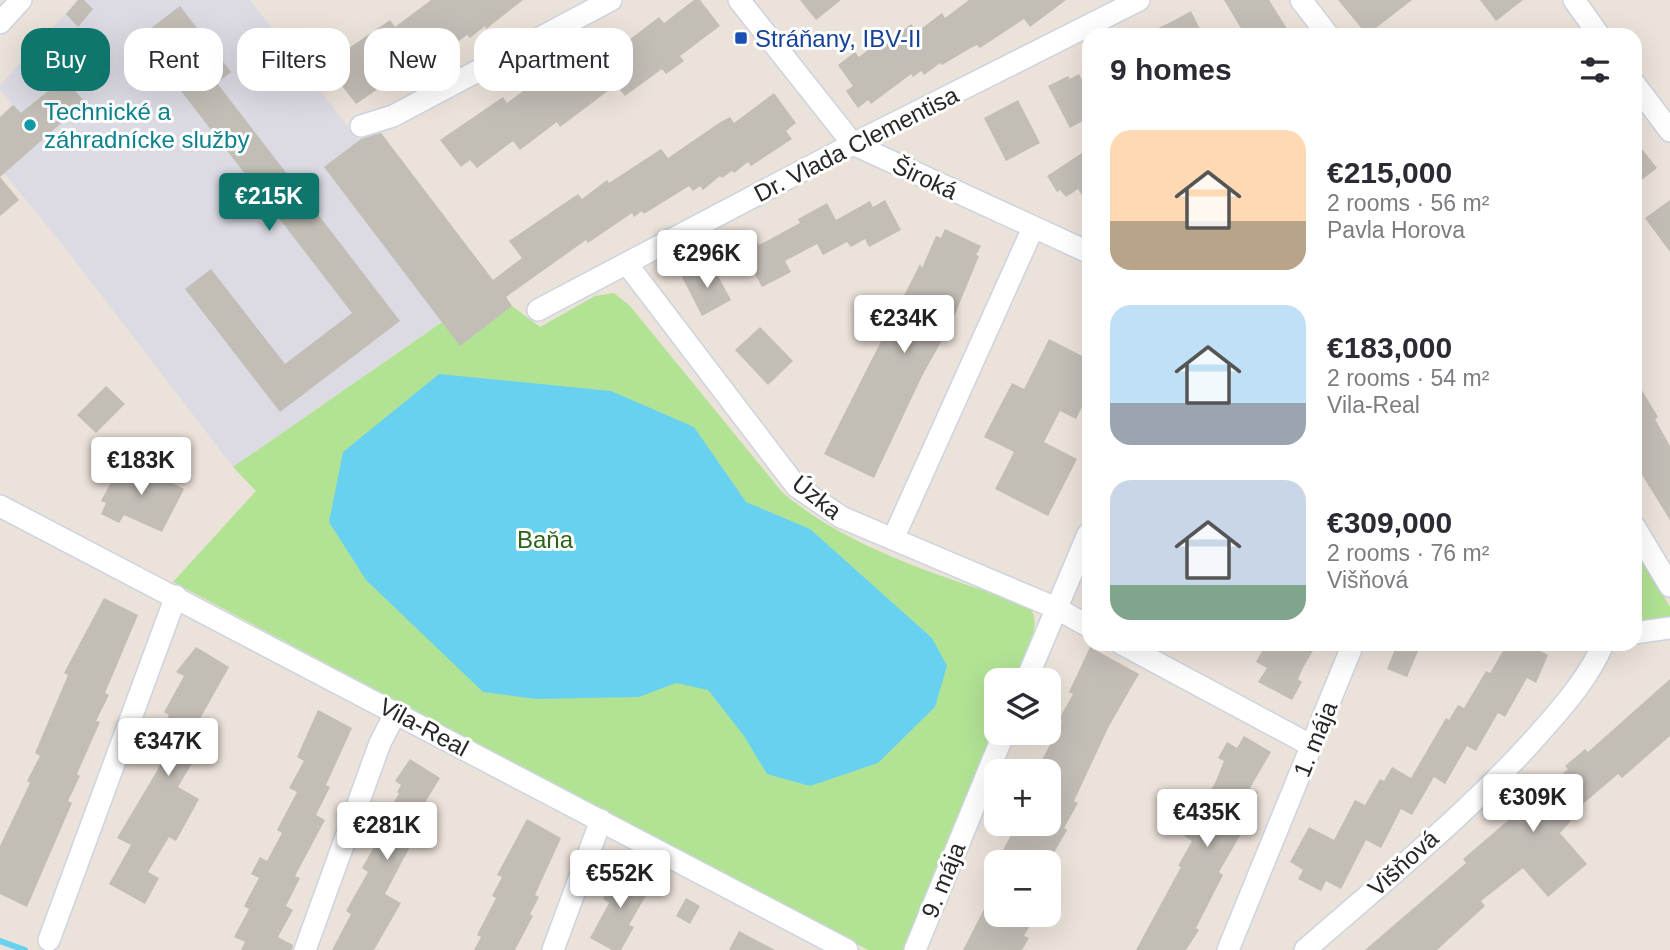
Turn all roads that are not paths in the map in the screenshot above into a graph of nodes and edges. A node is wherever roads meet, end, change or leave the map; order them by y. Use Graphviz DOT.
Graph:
graph roads {
  1 [pos="21,0"];
  2 [pos="611,0"];
  3 [pos="739,0"];
  4 [pos="1139,0"];
  5 [pos="1301,0"];
  6 [pos="1574,0"];
  7 [pos="0,23"];
  8 [pos="1083,28"];
  9 [pos="1323,28"];
  10 [pos="1594,28"];
  11 [pos="1082,29"];
  12 [pos="1642,94"];
  13 [pos="361,126"];
  14 [pos="1670,131"];
  15 [pos="853,144"];
  16 [pos="1033,228"];
  17 [pos="1082,249"];
  18 [pos="627,264"];
  19 [pos="538,310"];
  20 [pos="0,506"];
  21 [pos="893,539"];
  22 [pos="1642,539"];
  23 [pos="1082,548"];
  24 [pos="1670,586"];
  25 [pos="176,596"];
  26 [pos="1056,608"];
  27 [pos="1082,623"];
  28 [pos="1670,628"];
  29 [pos="1642,632"];
  30 [pos="1135,651"];
  31 [pos="1350,651"];
  32 [pos="1599,651"];
  33 [pos="1031,668"];
  34 [pos="396,712"];
  35 [pos="999,745"];
  36 [pos="1312,746"];
  37 [pos="601,820"];
  38 [pos="49,940"];
  39 [pos="818,943"];
  40 [pos="305,950"];
  41 [pos="553,950"];
  42 [pos="847,950"];
  43 [pos="915,950"];
  44 [pos="1228,950"];
  45 [pos="1306,950"];
  1 -- 7 [label="street"];
  2 -- 13 [label="street"];
  3 -- 15 [label="street, Široká"];
  4 -- 8 [label="street, Dr. Vlada Clementisa"];
  5 -- 9 [label="street"];
  6 -- 10 [label="street"];
  11 -- 15 [label="street, Dr. Vlada Clementisa"];
  12 -- 14 [label="street"];
  15 -- 16 [label="street, Široká"];
  15 -- 18 [label="street, Dr. Vlada Clementisa"];
  16 -- 17 [label="street, Široká"];
  16 -- 21 [label="street"];
  18 -- 19 [label="street, Dr. Vlada Clementisa"];
  18 -- 21 [label="street, Úzka"];
  20 -- 25 [label="street, Vila-Real"];
  21 -- 26 [label="street, Úzka"];
  22 -- 24 [label="street"];
  23 -- 26 [label="street"];
  25 -- 34 [label="street, Vila-Real"];
  25 -- 38 [label="street"];
  26 -- 27 [label="street, Úzka"];
  26 -- 33 [label="street"];
  28 -- 29 [label="street"];
  30 -- 36 [label="street"];
  31 -- 36 [label="street, 1. mája"];
  32 -- 45 [label="street, Višňová"];
  34 -- 37 [label="street, Vila-Real"];
  34 -- 40 [label="street"];
  35 -- 43 [label="street, 9. mája"];
  36 -- 44 [label="street, 1. mája"];
  37 -- 39 [label="street, Vila-Real"];
  37 -- 41 [label="street"];
  39 -- 42 [label="street, Vila-Real"];
}
